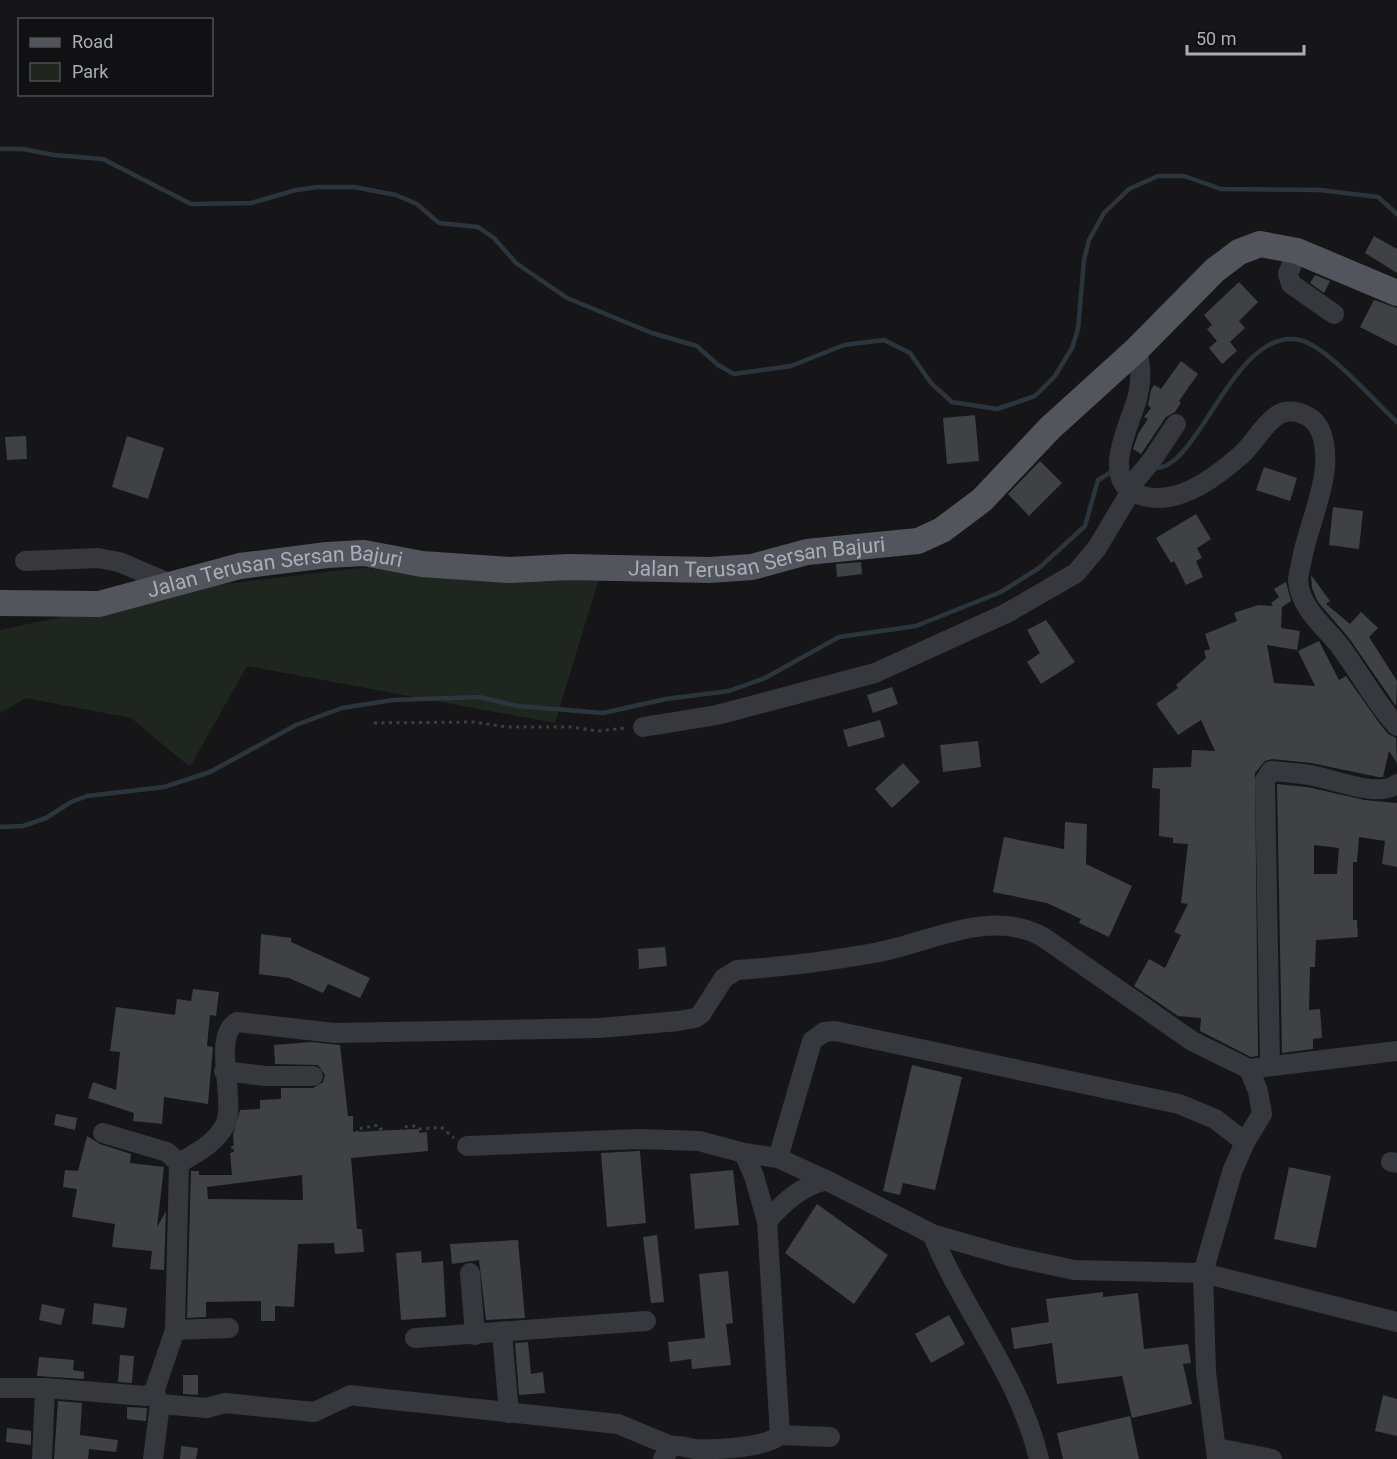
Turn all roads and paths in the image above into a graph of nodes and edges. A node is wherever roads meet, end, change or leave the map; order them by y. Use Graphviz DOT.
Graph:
graph roads {
  1 [pos="1297,251"];
  2 [pos="1397,293"];
  3 [pos="1334,314"];
  4 [pos="1136,350"];
  5 [pos="1176,424"];
  6 [pos="1130,489"];
  7 [pos="25,561"];
  8 [pos="171,584"];
  9 [pos="0,603"];
  10 [pos="374,723"];
  11 [pos="1397,726"];
  12 [pos="643,727"];
  13 [pos="1397,784"];
  14 [pos="1397,1052"];
  15 [pos="1270,1065"];
  16 [pos="1249,1069"];
  17 [pos="224,1071"];
  18 [pos="313,1076"];
  19 [pos="103,1133"];
  20 [pos="212,1142"];
  21 [pos="1245,1142"];
  22 [pos="467,1146"];
  23 [pos="744,1153"];
  24 [pos="778,1158"];
  25 [pos="179,1163"];
  26 [pos="825,1179"];
  27 [pos="767,1221"];
  28 [pos="932,1234"];
  29 [pos="470,1273"];
  30 [pos="1203,1273"];
  31 [pos="646,1321"];
  32 [pos="1397,1322"];
  33 [pos="229,1328"];
  34 [pos="175,1330"];
  35 [pos="502,1333"];
  36 [pos="475,1335"];
  37 [pos="415,1338"];
  38 [pos="0,1388"];
  39 [pos="45,1388"];
  40 [pos="157,1398"];
  41 [pos="509,1413"];
  42 [pos="780,1435"];
  43 [pos="830,1437"];
  44 [pos="667,1453"];
  45 [pos="1217,1453"];
  46 [pos="42,1459"];
  47 [pos="153,1459"];
  48 [pos="1039,1459"];
  49 [pos="1272,1459"];
  1 -- 2 [label="main road, Jalan Terusan Sersan Bajuri"];
  1 -- 3 [label="street"];
  1 -- 4 [label="main road, Jalan Terusan Sersan Bajuri"];
  4 -- 6 [label="street"];
  4 -- 8 [label="main road, Jalan Terusan Sersan Bajuri"];
  5 -- 6 [label="street"];
  6 -- 11 [label="street"];
  6 -- 12 [label="street"];
  7 -- 8 [label="street"];
  8 -- 9 [label="main road, Jalan Terusan Sersan Bajuri"];
  10 -- 12 [label="path"];
  13 -- 15 [label="street"];
  14 -- 15 [label="street"];
  15 -- 16 [label="street"];
  16 -- 17 [label="street"];
  16 -- 21 [label="street"];
  17 -- 18 [label="street"];
  17 -- 20 [label="street"];
  19 -- 25 [label="street"];
  20 -- 22 [label="path"];
  20 -- 25 [label="street"];
  21 -- 24 [label="street"];
  21 -- 30 [label="street"];
  22 -- 23 [label="street"];
  23 -- 24 [label="street"];
  23 -- 27 [label="street"];
  24 -- 26 [label="street"];
  25 -- 34 [label="street"];
  26 -- 27 [label="street"];
  26 -- 28 [label="street"];
  27 -- 42 [label="street"];
  28 -- 30 [label="street"];
  28 -- 48 [label="street"];
  29 -- 36 [label="street"];
  30 -- 32 [label="street"];
  30 -- 45 [label="street"];
  31 -- 35 [label="street"];
  33 -- 34 [label="street"];
  34 -- 40 [label="street"];
  35 -- 36 [label="street"];
  35 -- 41 [label="street"];
  36 -- 37 [label="street"];
  38 -- 39 [label="street"];
  39 -- 40 [label="street"];
  39 -- 46 [label="street"];
  40 -- 41 [label="street"];
  40 -- 47 [label="street"];
  41 -- 44 [label="street"];
  42 -- 43 [label="street"];
  42 -- 44 [label="street"];
  45 -- 49 [label="street"];
}
